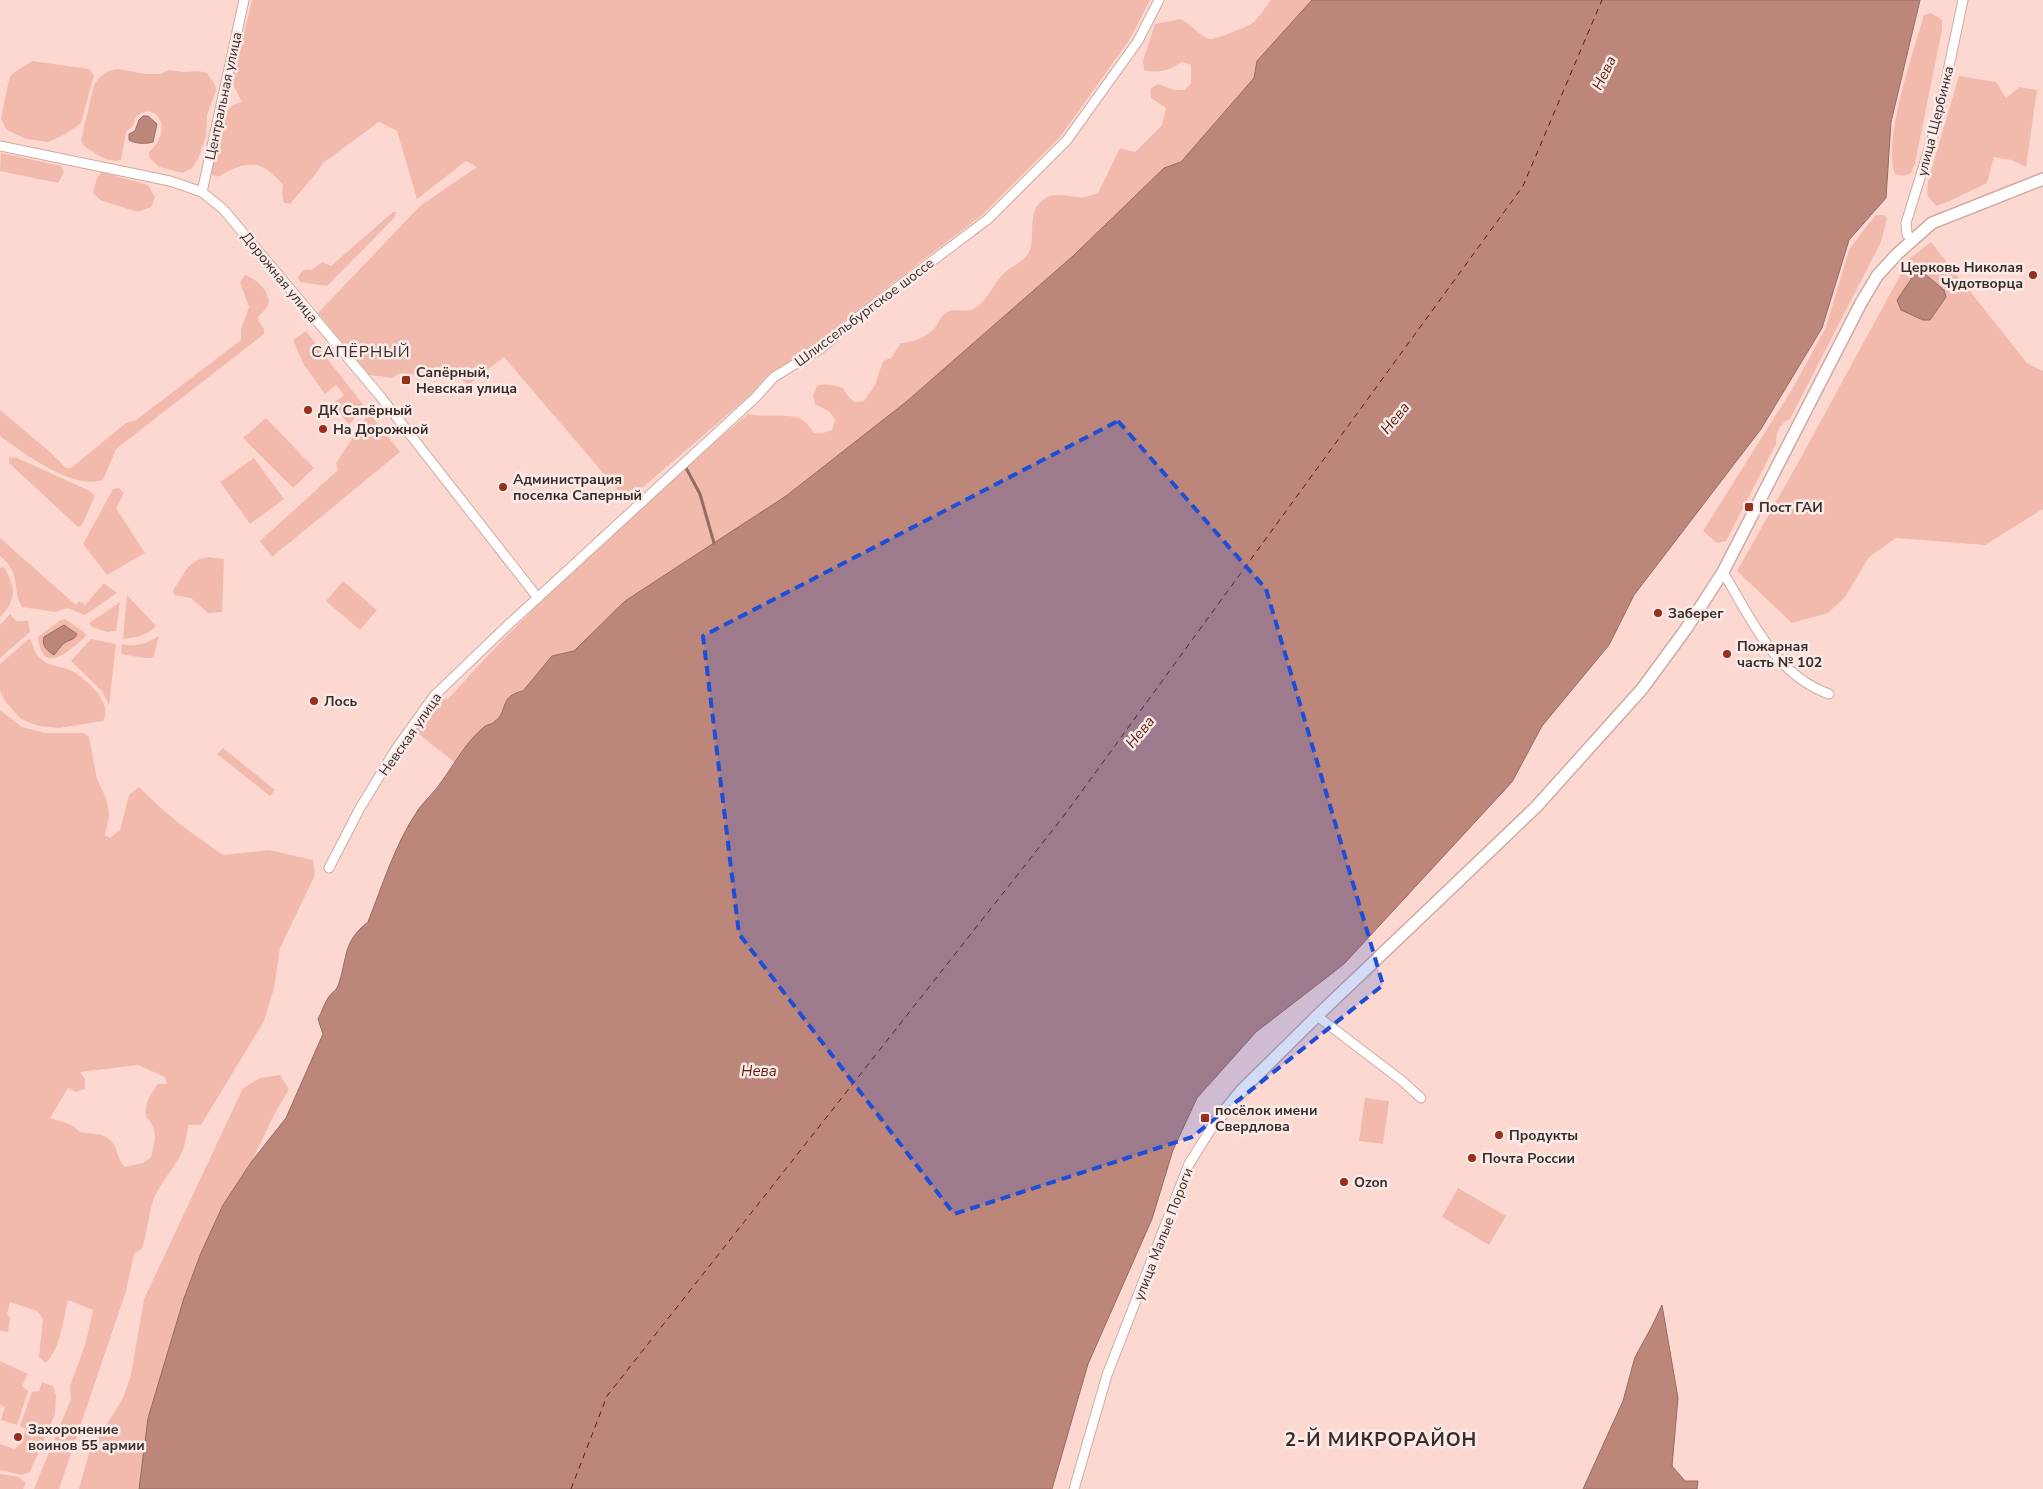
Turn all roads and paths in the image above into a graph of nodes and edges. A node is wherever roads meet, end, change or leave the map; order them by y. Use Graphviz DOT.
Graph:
graph roads {
  1 [pos="244,0"];
  2 [pos="1159,0"];
  3 [pos="1963,0"];
  4 [pos="0,146"];
  5 [pos="2043,179"];
  6 [pos="202,192"];
  7 [pos="1912,240"];
  8 [pos="1723,572"];
  9 [pos="538,598"];
  10 [pos="1829,694"];
  11 [pos="329,868"];
  12 [pos="1317,1016"];
  13 [pos="1420,1098"];
  14 [pos="1214,1124"];
  15 [pos="1074,1489"];
  1 -- 6 [label="street, Центральная улица"];
  2 -- 9 [label="street, Шлиссельбургское шоссе"];
  3 -- 7 [label="street, улица Щербинка"];
  4 -- 6 [label="street, Дорожная улица"];
  5 -- 7 [label="street, улица Малые Пороги"];
  6 -- 9 [label="street, Дорожная улица"];
  7 -- 8 [label="street, улица Малые Пороги"];
  8 -- 10 [label="street"];
  8 -- 12 [label="street, улица Малые Пороги"];
  9 -- 11 [label="street, Невская улица"];
  12 -- 13 [label="street"];
  12 -- 14 [label="street, улица Малые Пороги"];
  14 -- 15 [label="street, улица Малые Пороги"];
}
